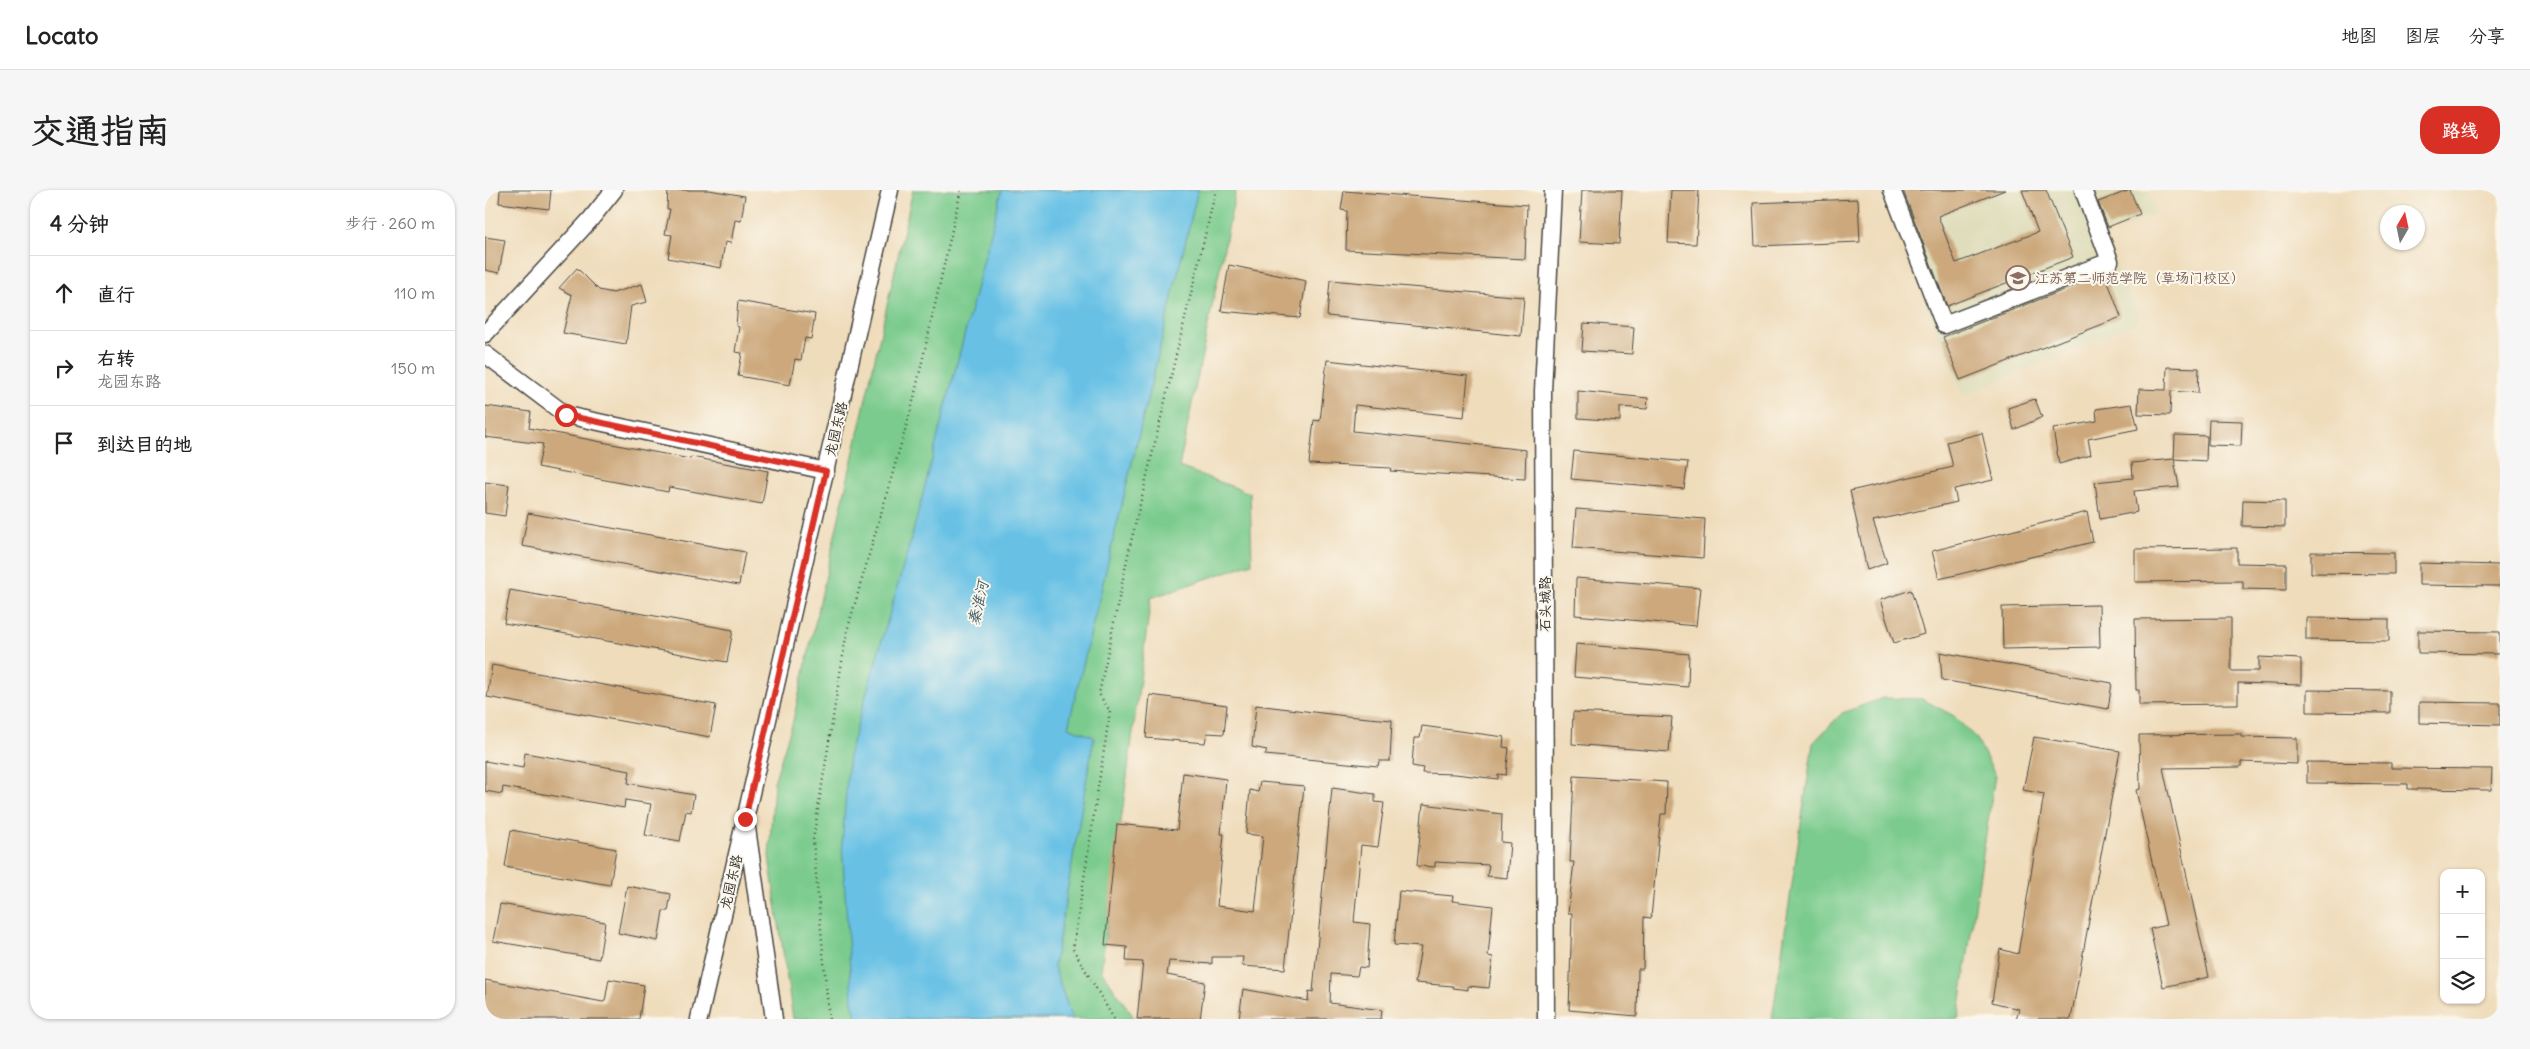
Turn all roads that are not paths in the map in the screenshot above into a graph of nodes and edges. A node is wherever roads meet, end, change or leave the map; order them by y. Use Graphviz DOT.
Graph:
graph roads {
  1 [pos="614,190"];
  2 [pos="890,190"];
  3 [pos="1553,190"];
  4 [pos="1891,190"];
  5 [pos="2083,190"];
  6 [pos="485,334"];
  7 [pos="485,354"];
  8 [pos="826,471"];
  9 [pos="745,819"];
  10 [pos="699,1019"];
  11 [pos="774,1019"];
  12 [pos="1546,1019"];
  1 -- 6 [label="street"];
  2 -- 8 [label="street, 龙园东路"];
  3 -- 12 [label="street, 石头城路"];
  4 -- 5 [label="street"];
  7 -- 8 [label="street"];
  8 -- 9 [label="street, 龙园东路"];
  9 -- 10 [label="street, 龙园东路"];
  9 -- 11 [label="street"];
}
